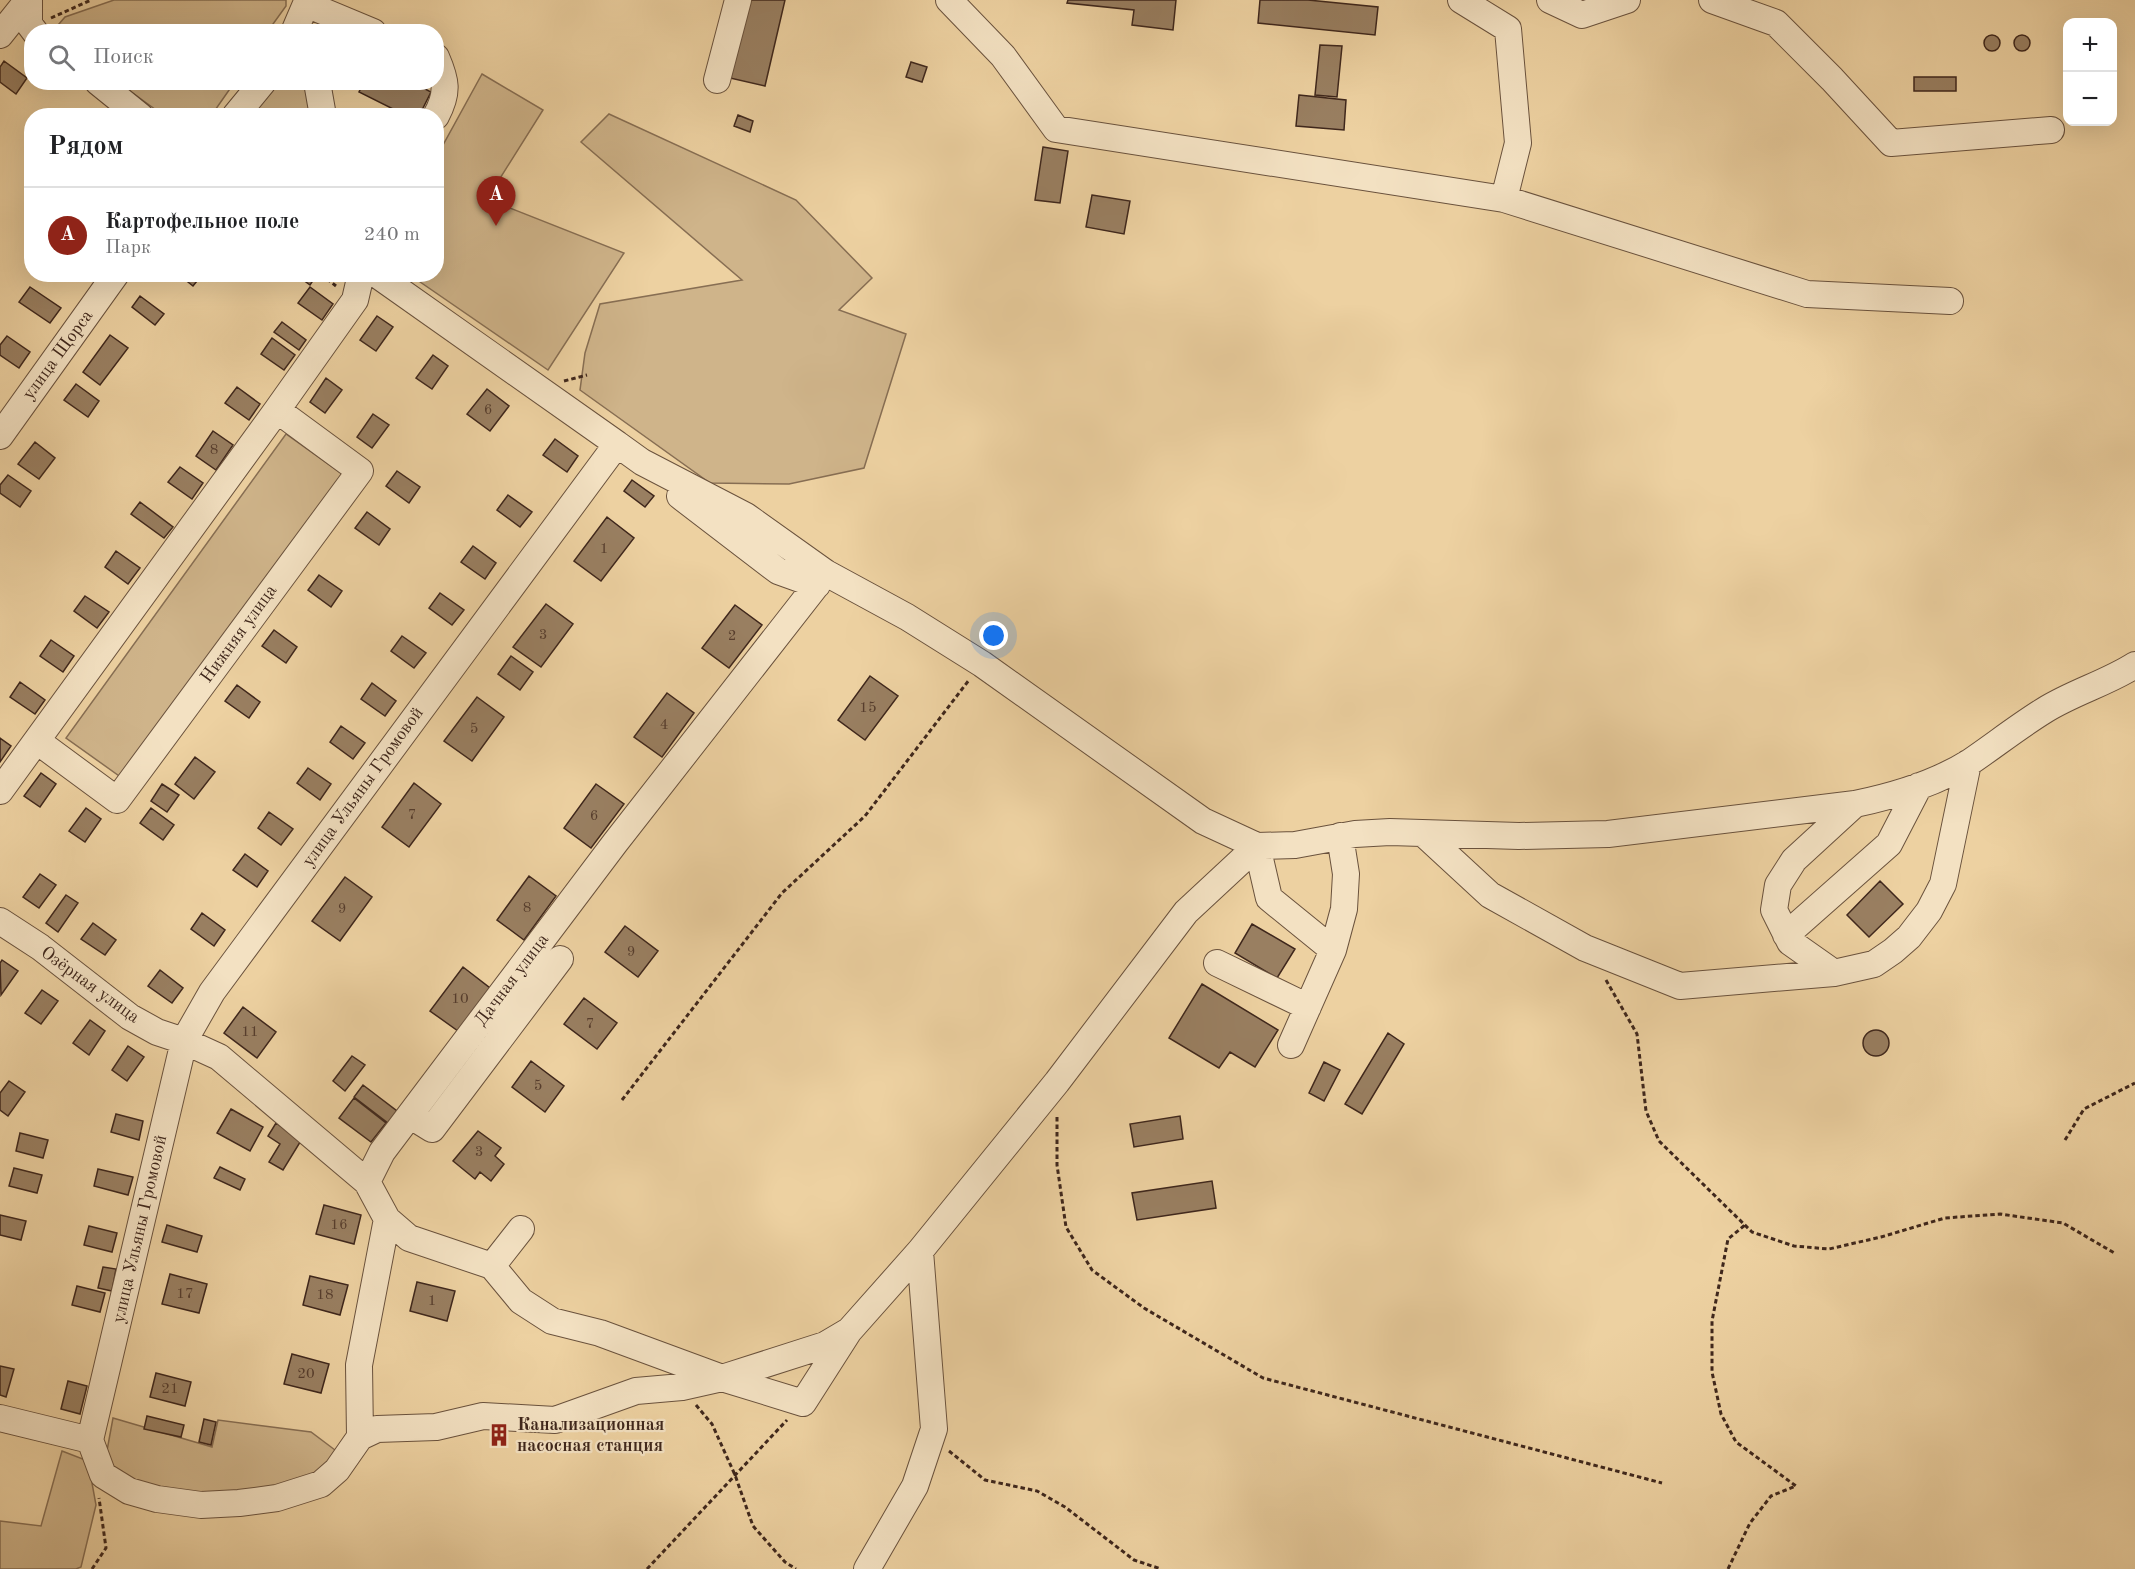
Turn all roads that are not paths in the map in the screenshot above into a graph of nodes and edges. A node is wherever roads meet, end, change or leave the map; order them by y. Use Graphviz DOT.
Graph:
graph roads {
  1 [pos="29,0"];
  2 [pos="738,0"];
  3 [pos="949,0"];
  4 [pos="1461,0"];
  5 [pos="1466,0"];
  6 [pos="1550,0"];
  7 [pos="1628,0"];
  8 [pos="1713,0"];
  9 [pos="306,2"];
  10 [pos="29,24"];
  11 [pos="297,24"];
  12 [pos="309,24"];
  13 [pos="355,24"];
  14 [pos="0,35"];
  15 [pos="444,75"];
  16 [pos="717,80"];
  17 [pos="108,90"];
  18 [pos="257,90"];
  19 [pos="318,90"];
  20 [pos="130,108"];
  21 [pos="242,108"];
  22 [pos="322,108"];
  23 [pos="440,108"];
  24 [pos="2051,130"];
  25 [pos="1504,199"];
  26 [pos="110,282"];
  27 [pos="359,282"];
  28 [pos="387,282"];
  29 [pos="1950,301"];
  30 [pos="277,410"];
  31 [pos="0,436"];
  32 [pos="616,444"];
  33 [pos="821,579"];
  34 [pos="2135,665"];
  35 [pos="37,741"];
  36 [pos="1968,763"];
  37 [pos="1919,786"];
  38 [pos="0,791"];
  39 [pos="1855,804"];
  40 [pos="1425,835"];
  41 [pos="1340,836"];
  42 [pos="1257,846"];
  43 [pos="0,921"];
  44 [pos="1786,935"];
  45 [pos="1333,950"];
  46 [pos="560,959"];
  47 [pos="1217,963"];
  48 [pos="1834,973"];
  49 [pos="1308,1007"];
  50 [pos="184,1041"];
  51 [pos="1291,1045"];
  52 [pos="411,1116"];
  53 [pos="367,1182"];
  54 [pos="387,1219"];
  55 [pos="521,1229"];
  56 [pos="920,1251"];
  57 [pos="492,1266"];
  58 [pos="849,1331"];
  59 [pos="722,1378"];
  60 [pos="0,1418"];
  61 [pos="360,1437"];
  62 [pos="90,1440"];
  63 [pos="867,1569"];
  1 -- 10 [label="street"];
  1 -- 14 [label="street"];
  2 -- 16 [label="street"];
  3 -- 25 [label="street"];
  4 -- 5 [label="street"];
  4 -- 25 [label="street"];
  6 -- 7 [label="street"];
  8 -- 24 [label="street"];
  9 -- 11 [label="street"];
  9 -- 12 [label="street"];
  9 -- 13 [label="street"];
  15 -- 23 [label="street"];
  17 -- 20 [label="street"];
  18 -- 21 [label="street"];
  19 -- 22 [label="street"];
  25 -- 29 [label="street"];
  26 -- 31 [label="street, улица Щорса"];
  27 -- 30 [label="street"];
  28 -- 32 [label="street"];
  30 -- 35 [label="street"];
  30 -- 35 [label="street, Нижняя улица"];
  32 -- 33 [label="street"];
  32 -- 50 [label="street, улица Ульяны Громовой"];
  33 -- 42 [label="street"];
  33 -- 52 [label="street, Дачная улица"];
  34 -- 36 [label="street"];
  35 -- 38 [label="street"];
  36 -- 37 [label="street"];
  36 -- 48 [label="street"];
  37 -- 39 [label="street"];
  37 -- 44 [label="street"];
  39 -- 40 [label="street"];
  39 -- 44 [label="street"];
  40 -- 41 [label="street"];
  40 -- 48 [label="street"];
  41 -- 42 [label="street"];
  41 -- 45 [label="street"];
  42 -- 45 [label="street"];
  42 -- 56 [label="street"];
  43 -- 50 [label="street, Озёрная улица"];
  44 -- 48 [label="street"];
  45 -- 49 [label="street"];
  46 -- 52 [label="street"];
  47 -- 49 [label="street"];
  49 -- 51 [label="street"];
  50 -- 53 [label="street, Озёрная улица"];
  50 -- 62 [label="street, улица Ульяны Громовой"];
  52 -- 53 [label="street, Дачная улица"];
  53 -- 54 [label="street"];
  54 -- 57 [label="street"];
  54 -- 61 [label="street"];
  55 -- 57 [label="street"];
  56 -- 58 [label="street"];
  56 -- 63 [label="street"];
  57 -- 59 [label="street"];
  58 -- 59 [label="street"];
  58 -- 59 [label="street"];
  59 -- 61 [label="street"];
  60 -- 62 [label="street"];
  61 -- 62 [label="street"];
}
